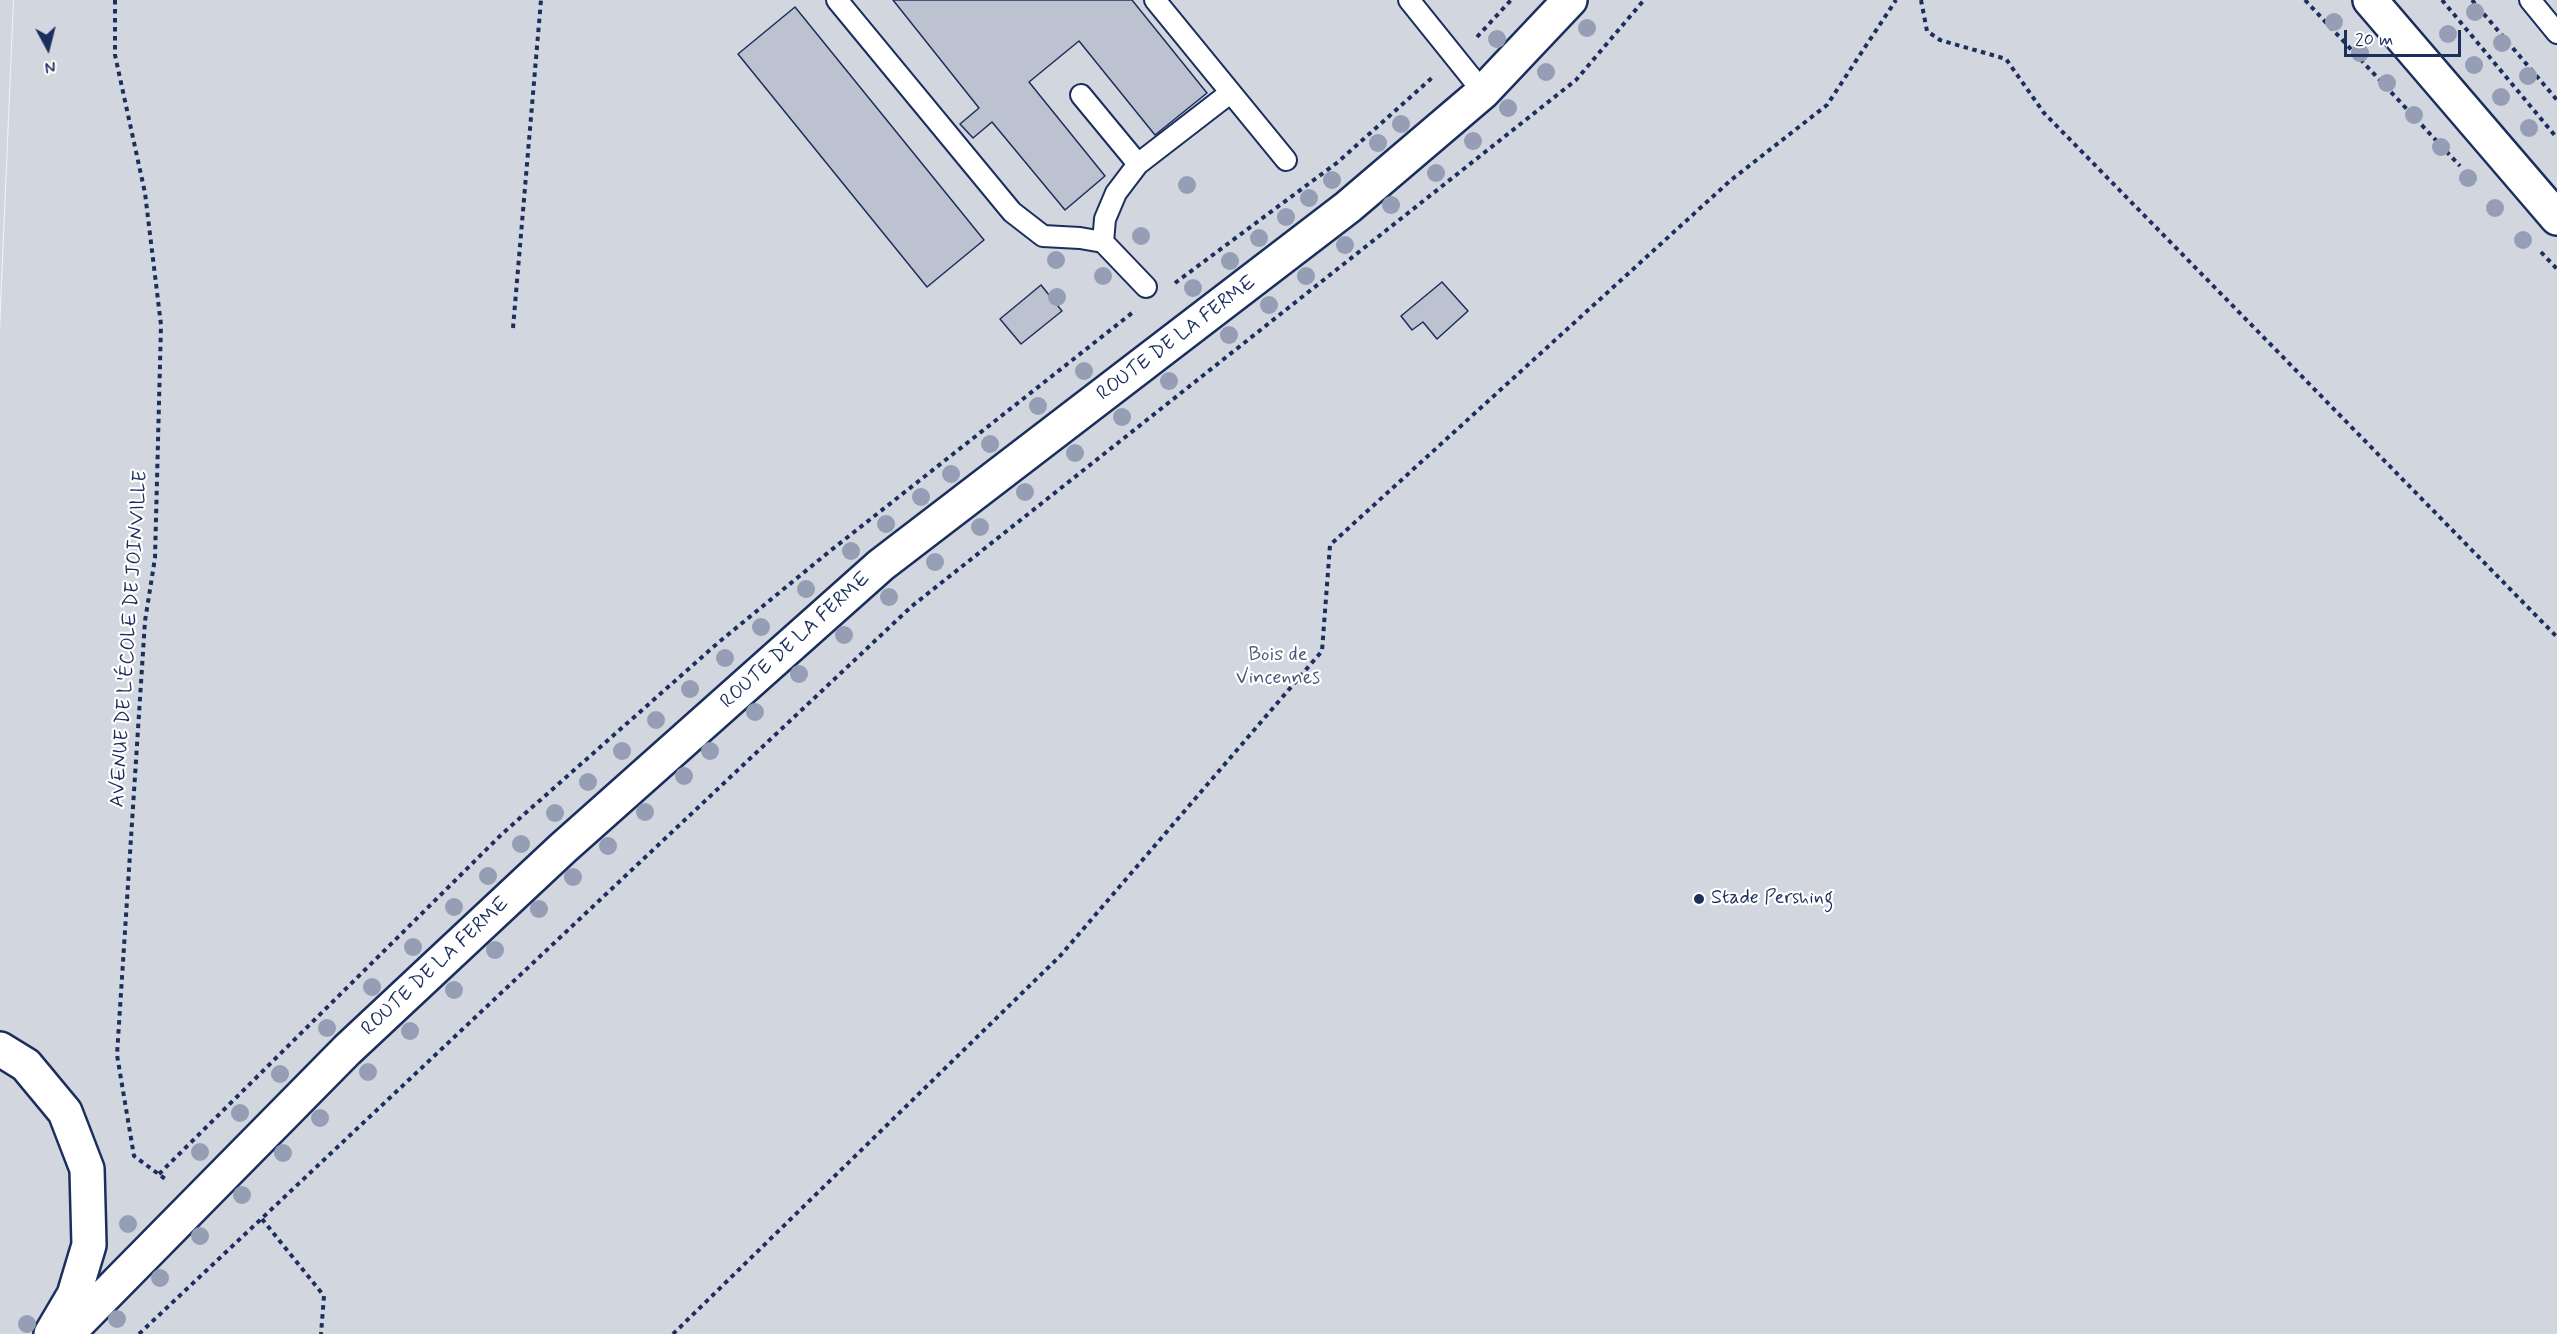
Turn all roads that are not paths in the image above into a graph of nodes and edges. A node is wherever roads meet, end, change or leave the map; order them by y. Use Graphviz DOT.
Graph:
graph roads {
  1 [pos="837,0"];
  2 [pos="1155,0"];
  3 [pos="1409,0"];
  4 [pos="1570,0"];
  5 [pos="2370,0"];
  6 [pos="2530,0"];
  7 [pos="2557,33"];
  8 [pos="1483,92"];
  9 [pos="1230,93"];
  10 [pos="1081,95"];
  11 [pos="1286,160"];
  12 [pos="1138,164"];
  13 [pos="2557,218"];
  14 [pos="1103,242"];
  15 [pos="1146,287"];
  16 [pos="0,1049"];
  17 [pos="51,1334"];
  18 [pos="67,1334"];
  1 -- 14 [label="lane"];
  2 -- 9 [label="lane"];
  3 -- 8 [label="lane"];
  4 -- 8 [label="main road, ROUTE DE LA FERME"];
  5 -- 13 [label="main road"];
  6 -- 7 [label="lane"];
  8 -- 18 [label="main road, ROUTE DE LA FERME"];
  9 -- 11 [label="lane"];
  9 -- 12 [label="lane"];
  10 -- 12 [label="lane"];
  12 -- 14 [label="lane"];
  14 -- 15 [label="lane"];
  16 -- 17 [label="main road"];
}
